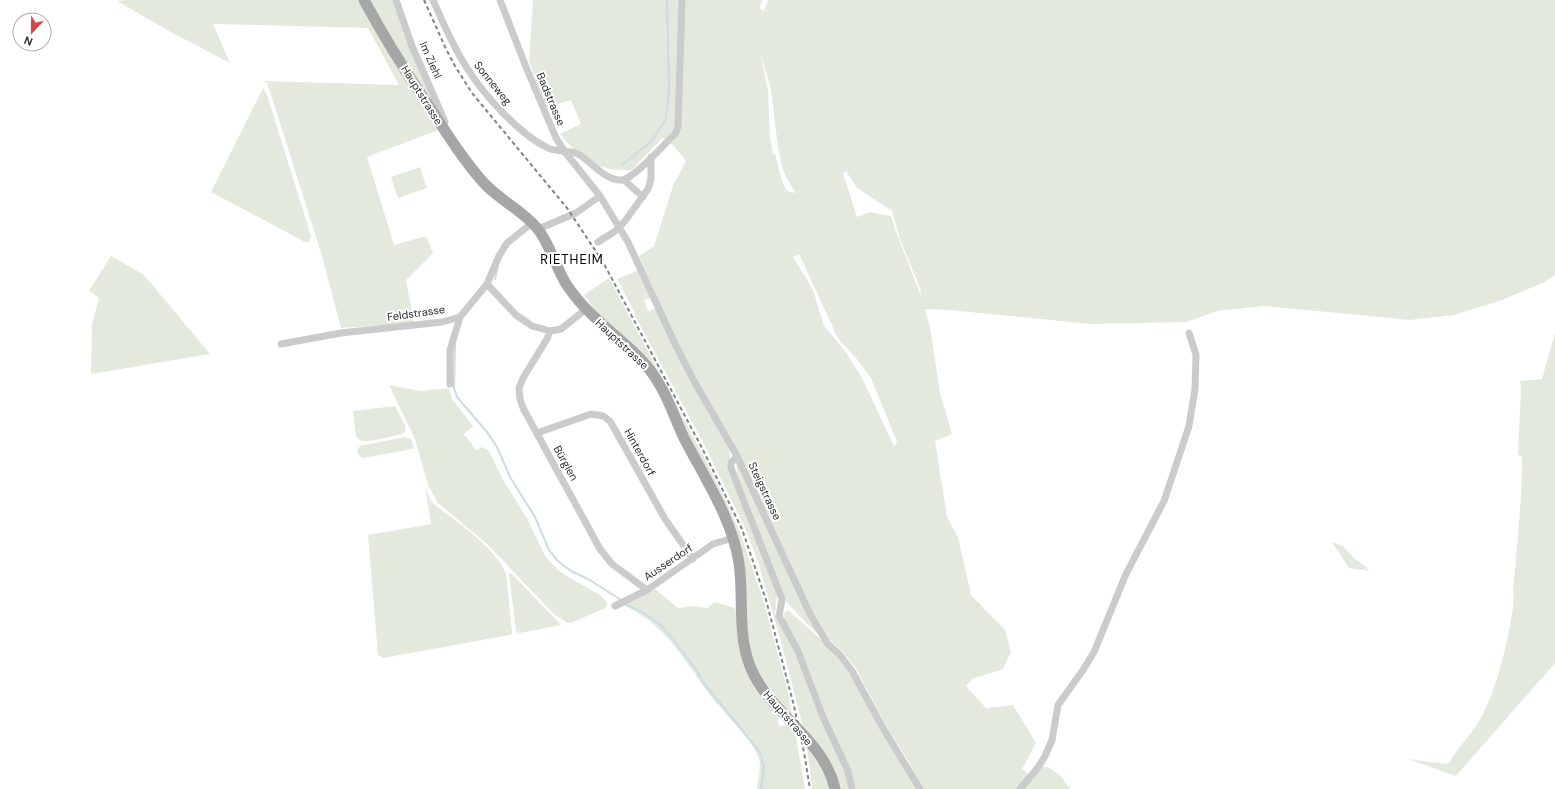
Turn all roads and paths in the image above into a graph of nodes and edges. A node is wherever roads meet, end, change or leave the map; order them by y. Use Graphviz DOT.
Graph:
graph roads {
  1 [pos="364,0"];
  2 [pos="396,0"];
  3 [pos="433,0"];
  4 [pos="500,0"];
  5 [pos="682,0"];
  6 [pos="443,128"];
  7 [pos="565,152"];
  8 [pos="651,157"];
  9 [pos="624,180"];
  10 [pos="600,196"];
  11 [pos="642,197"];
  12 [pos="535,226"];
  13 [pos="619,227"];
  14 [pos="598,242"];
  15 [pos="486,284"];
  16 [pos="586,309"];
  17 [pos="460,317"];
  18 [pos="550,331"];
  19 [pos="1189,333"];
  20 [pos="281,344"];
  21 [pos="450,384"];
  22 [pos="537,433"];
  23 [pos="737,456"];
  24 [pos="733,538"];
  25 [pos="693,559"];
  26 [pos="647,590"];
  27 [pos="615,606"];
  28 [pos="835,789"];
  29 [pos="852,789"];
  30 [pos="920,789"];
  31 [pos="1020,789"];
  1 -- 6 [label="main road, Hauptstrasse"];
  2 -- 6 [label="street, Im Ziehl"];
  3 -- 7 [label="street, Sonneweg"];
  4 -- 7 [label="street, Badstrasse"];
  5 -- 8 [label="street"];
  6 -- 12 [label="main road, Hauptstrasse"];
  7 -- 9 [label="street, Sonneweg"];
  7 -- 10 [label="street, Badstrasse"];
  8 -- 9 [label="street"];
  8 -- 11 [label="street"];
  9 -- 11 [label="street"];
  10 -- 12 [label="street, Feldstrasse"];
  10 -- 13 [label="street, Steigstrasse"];
  11 -- 13 [label="street"];
  12 -- 15 [label="street, Feldstrasse"];
  12 -- 16 [label="main road, Hauptstrasse"];
  13 -- 14 [label="street"];
  13 -- 23 [label="street, Steigstrasse"];
  15 -- 17 [label="street, Feldstrasse"];
  15 -- 18 [label="street"];
  16 -- 18 [label="street"];
  16 -- 24 [label="main road, Hauptstrasse"];
  17 -- 20 [label="street, Feldstrasse"];
  17 -- 21 [label="street"];
  18 -- 22 [label="street, Bürglen"];
  19 -- 31 [label="street"];
  22 -- 25 [label="street, Hinterdorf"];
  22 -- 26 [label="street, Bürglen"];
  23 -- 29 [label="street"];
  23 -- 30 [label="street, Steigstrasse"];
  24 -- 25 [label="street, Ausserdorf"];
  24 -- 28 [label="main road, Hauptstrasse"];
  25 -- 26 [label="street, Ausserdorf"];
  26 -- 27 [label="street, Ausserdorf"];
}
